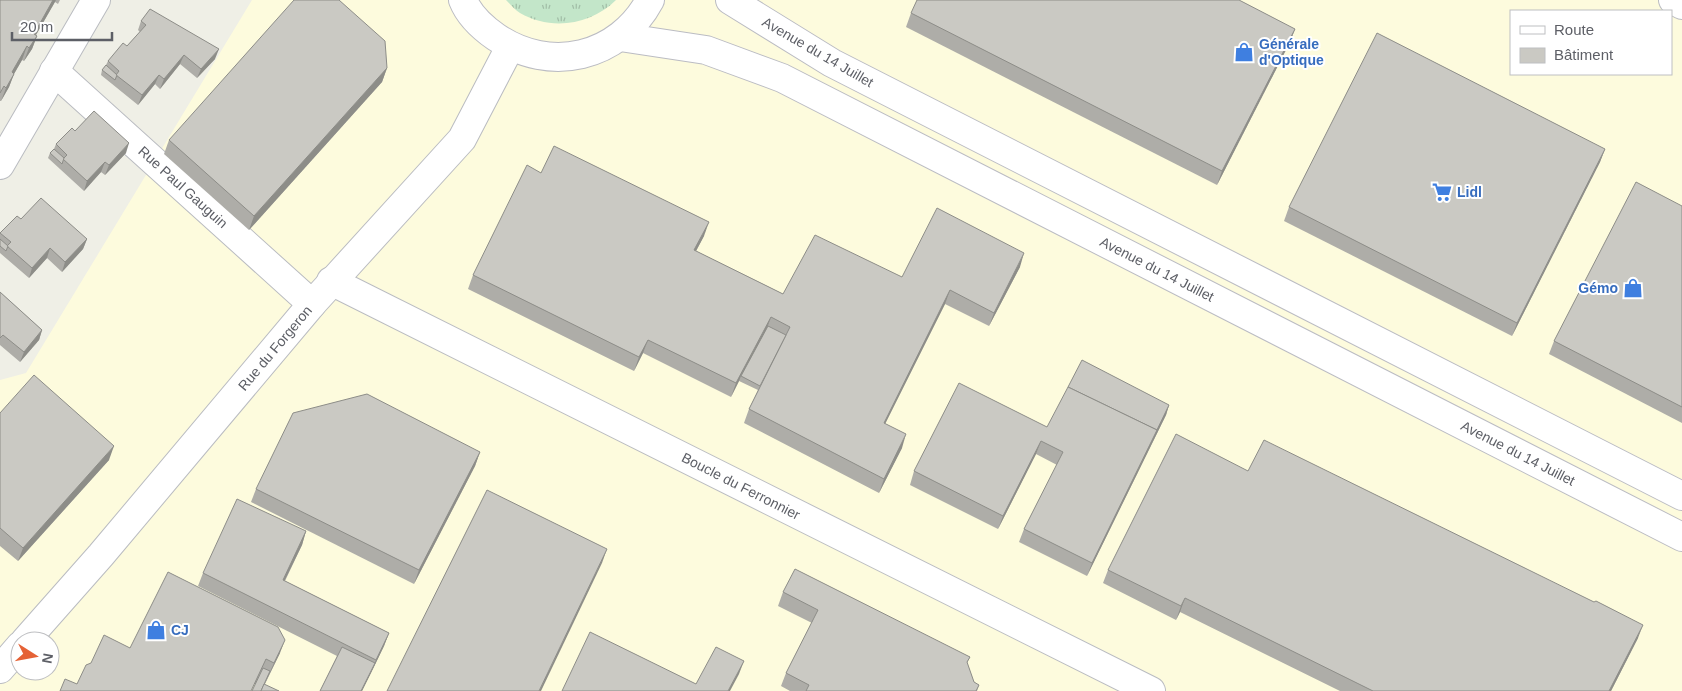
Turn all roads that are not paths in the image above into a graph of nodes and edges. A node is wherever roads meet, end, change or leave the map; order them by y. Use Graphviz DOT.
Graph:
graph roads {
  1 [pos="96,0"];
  2 [pos="463,0"];
  3 [pos="650,0"];
  4 [pos="730,0"];
  5 [pos="1673,0"];
  6 [pos="1682,4"];
  7 [pos="620,37"];
  8 [pos="510,47"];
  9 [pos="54,71"];
  10 [pos="0,165"];
  11 [pos="331,281"];
  12 [pos="312,304"];
  13 [pos="1682,496"];
  14 [pos="1682,537"];
  15 [pos="34,631"];
  16 [pos="1151,691"];
  1 -- 9 [label="main road"];
  2 -- 8 [label="main road"];
  3 -- 7 [label="main road"];
  4 -- 13 [label="main road, Avenue du 14 Juillet"];
  5 -- 6 [label="main road"];
  7 -- 8 [label="main road"];
  7 -- 14 [label="main road, Avenue du 14 Juillet"];
  8 -- 11 [label="main road, Rue du Forgeron"];
  9 -- 10 [label="main road"];
  9 -- 12 [label="main road, Rue Paul Gauguin"];
  11 -- 12 [label="main road, Rue du Forgeron"];
  11 -- 16 [label="main road, Boucle du Ferronnier"];
  12 -- 15 [label="main road, Rue du Forgeron"];
}
